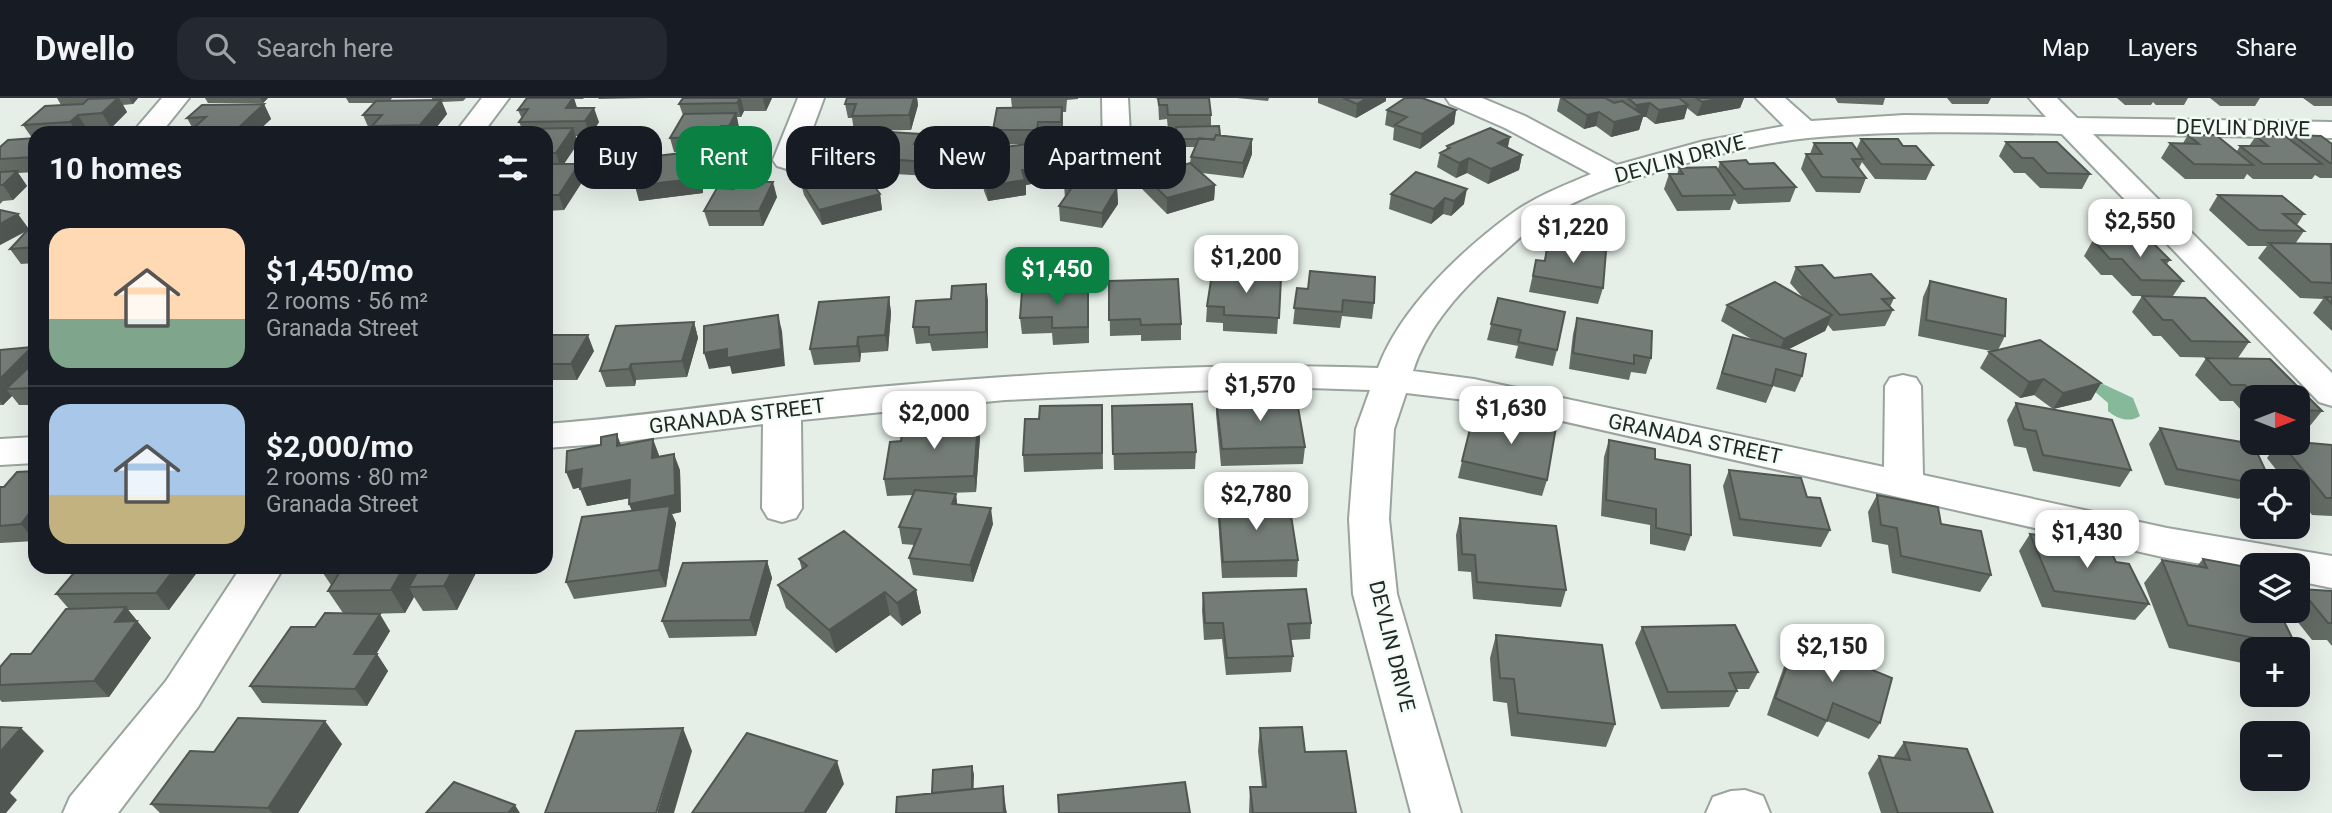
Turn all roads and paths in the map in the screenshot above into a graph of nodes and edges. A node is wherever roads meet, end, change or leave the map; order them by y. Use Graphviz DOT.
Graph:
graph roads {
  1 [pos="177,98"];
  2 [pos="496,98"];
  3 [pos="811,98"];
  4 [pos="1115,98"];
  5 [pos="1459,98"];
  6 [pos="1769,98"];
  7 [pos="2042,98"];
  8 [pos="152,126"];
  9 [pos="474,126"];
  10 [pos="800,126"];
  11 [pos="1116,126"];
  12 [pos="2068,126"];
  13 [pos="1805,130"];
  14 [pos="2332,130"];
  15 [pos="1614,175"];
  16 [pos="1392,380"];
  17 [pos="1903,386"];
  18 [pos="2332,394"];
  19 [pos="782,410"];
  20 [pos="553,435"];
  21 [pos="28,450"];
  22 [pos="0,452"];
  23 [pos="1903,484"];
  24 [pos="782,508"];
  25 [pos="2240,556"];
  26 [pos="2310,568"];
  27 [pos="2332,572"];
  28 [pos="259,574"];
  29 [pos="88,813"];
  30 [pos="1436,813"];
  1 -- 8 [label="street"];
  2 -- 9 [label="street"];
  3 -- 10 [label="street"];
  4 -- 11 [label="street"];
  5 -- 15 [label="street"];
  6 -- 13 [label="street"];
  7 -- 12 [label="street"];
  12 -- 13 [label="street, DEVLIN DRIVE"];
  12 -- 14 [label="street, DEVLIN DRIVE"];
  12 -- 18 [label="street"];
  13 -- 15 [label="street, DEVLIN DRIVE"];
  15 -- 16 [label="street, DEVLIN DRIVE"];
  16 -- 19 [label="street, GRANADA STREET"];
  16 -- 23 [label="street, GRANADA STREET"];
  16 -- 30 [label="street, DEVLIN DRIVE"];
  17 -- 23 [label="street"];
  19 -- 20 [label="street, GRANADA STREET"];
  19 -- 24 [label="street"];
  21 -- 22 [label="street"];
  23 -- 25 [label="street, GRANADA STREET"];
  26 -- 27 [label="street, GRANADA STREET"];
  28 -- 29 [label="street"];
}
